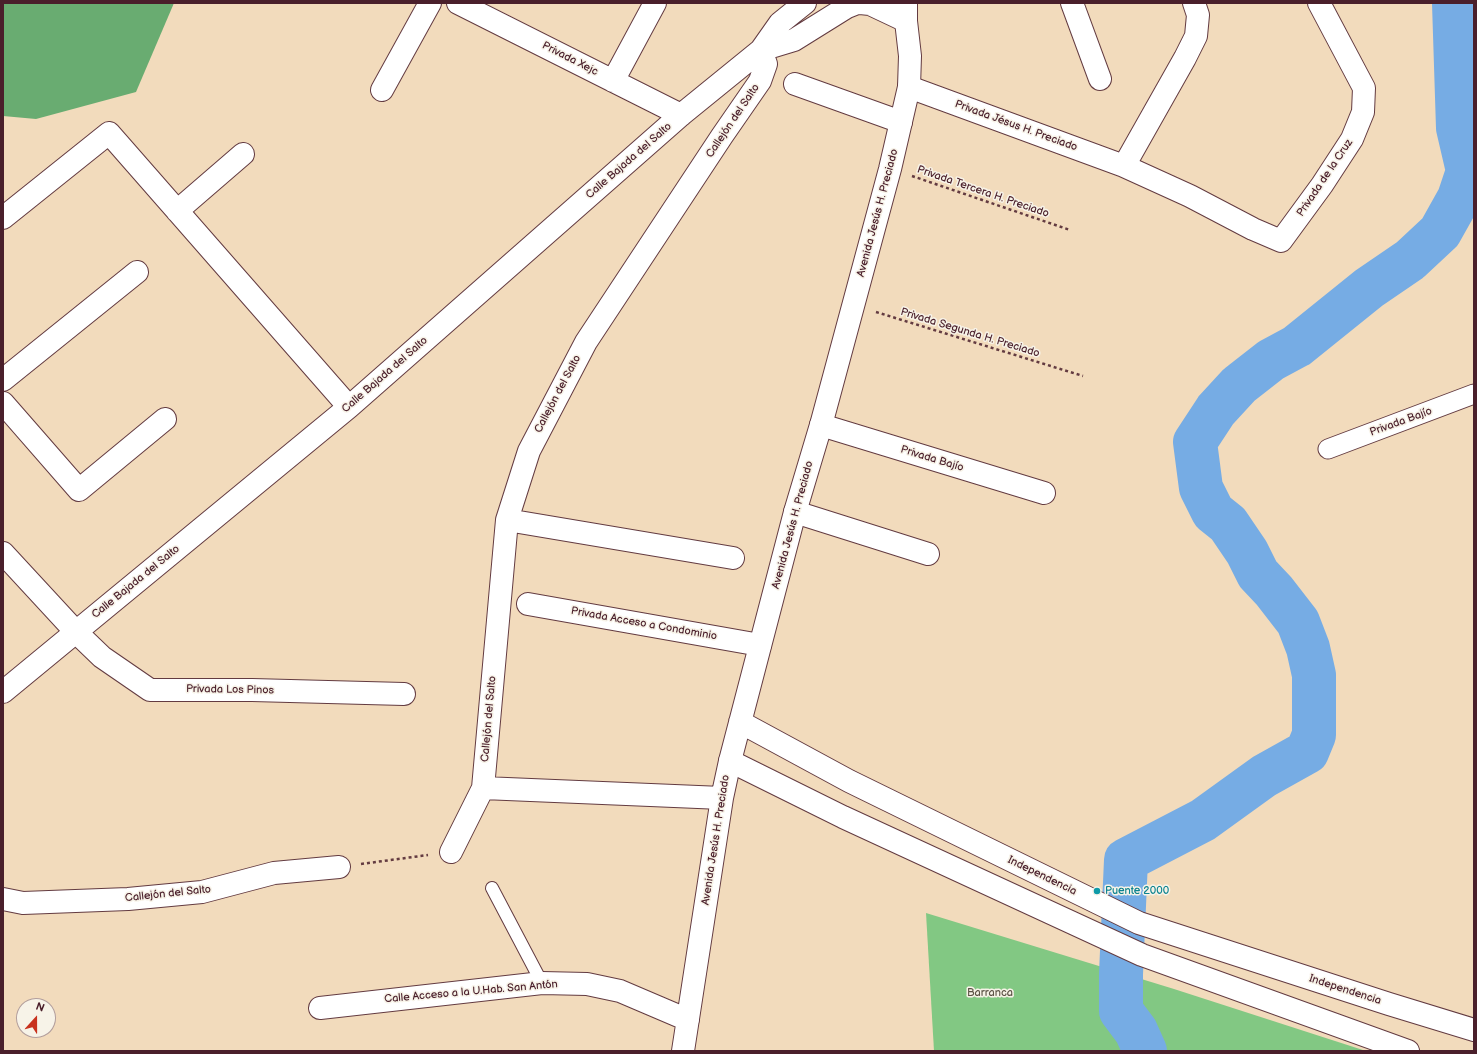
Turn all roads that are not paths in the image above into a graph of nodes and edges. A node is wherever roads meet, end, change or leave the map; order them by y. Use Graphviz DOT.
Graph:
graph roads {
  1 [pos="430,3"];
  2 [pos="458,3"];
  3 [pos="656,3"];
  4 [pos="805,3"];
  5 [pos="858,3"];
  6 [pos="1072,3"];
  7 [pos="1194,3"];
  8 [pos="1319,3"];
  9 [pos="906,12"];
  10 [pos="761,50"];
  11 [pos="1100,79"];
  12 [pos="613,80"];
  13 [pos="795,84"];
  14 [pos="909,87"];
  15 [pos="382,90"];
  16 [pos="682,115"];
  17 [pos="901,122"];
  18 [pos="243,154"];
  19 [pos="1124,166"];
  20 [pos="177,211"];
  21 [pos="3,218"];
  22 [pos="1281,241"];
  23 [pos="137,272"];
  24 [pos="3,380"];
  25 [pos="1474,394"];
  26 [pos="3,403"];
  27 [pos="349,407"];
  28 [pos="165,419"];
  29 [pos="821,425"];
  30 [pos="1328,449"];
  31 [pos="1044,493"];
  32 [pos="795,512"];
  33 [pos="506,520"];
  34 [pos="3,553"];
  35 [pos="928,554"];
  36 [pos="733,558"];
  37 [pos="528,604"];
  38 [pos="76,632"];
  39 [pos="760,645"];
  40 [pos="3,692"];
  41 [pos="404,694"];
  42 [pos="740,722"];
  43 [pos="730,761"];
  44 [pos="483,788"];
  45 [pos="722,798"];
  46 [pos="451,852"];
  47 [pos="339,867"];
  48 [pos="492,888"];
  49 [pos="3,899"];
  50 [pos="542,983"];
  51 [pos="320,1008"];
  52 [pos="688,1020"];
  53 [pos="1474,1030"];
  54 [pos="683,1051"];
  55 [pos="1408,1051"];
  1 -- 15 [label="street"];
  2 -- 12 [label="street, Privada Xejc"];
  3 -- 12 [label="street"];
  4 -- 10 [label="street, Calle Bajada del Salto"];
  5 -- 9 [label="street, Calle Bajada del Salto"];
  5 -- 10 [label="street, Calle Bajada del Salto"];
  6 -- 11 [label="street"];
  7 -- 19 [label="street"];
  8 -- 22 [label="street, Privada de la Cruz"];
  9 -- 14 [label="street, Avenida Jesús H. Preciado"];
  10 -- 16 [label="street, Calle Bajada del Salto"];
  10 -- 33 [label="street, Callejón del Salto"];
  12 -- 16 [label="street, Privada Xejc"];
  13 -- 17 [label="street"];
  14 -- 17 [label="street, Avenida Jesús H. Preciado"];
  14 -- 19 [label="street, Privada Jésus H. Preciado"];
  16 -- 27 [label="street, Calle Bajada del Salto"];
  17 -- 29 [label="street, Avenida Jesús H. Preciado"];
  18 -- 20 [label="street"];
  19 -- 22 [label="street, Privada Jésus H. Preciado"];
  20 -- 21 [label="street"];
  20 -- 27 [label="street"];
  23 -- 24 [label="street"];
  25 -- 30 [label="street, Privada Bajío"];
  26 -- 28 [label="street"];
  27 -- 38 [label="street, Calle Bajada del Salto"];
  29 -- 31 [label="street, Privada Bajío"];
  29 -- 32 [label="street, Avenida Jesús H. Preciado"];
  32 -- 35 [label="street"];
  32 -- 39 [label="street, Avenida Jesús H. Preciado"];
  33 -- 36 [label="street"];
  33 -- 44 [label="street, Callejón del Salto"];
  34 -- 38 [label="street, Privada Los Pinos"];
  37 -- 39 [label="street, Privada Acceso a Condominio"];
  38 -- 40 [label="street, Calle Bajada del Salto"];
  38 -- 41 [label="street, Privada Los Pinos"];
  39 -- 42 [label="street, Avenida Jesús H. Preciado"];
  42 -- 43 [label="street, Avenida Jesús H. Preciado"];
  42 -- 53 [label="street, Independencia"];
  43 -- 45 [label="street, Avenida Jesús H. Preciado"];
  43 -- 55 [label="street"];
  44 -- 45 [label="street"];
  44 -- 46 [label="street, Callejón del Salto"];
  45 -- 52 [label="street, Avenida Jesús H. Preciado"];
  47 -- 49 [label="street, Callejón del Salto"];
  48 -- 50 [label="lane"];
  50 -- 51 [label="street, Calle Acceso a la U.Hab. San Antón"];
  50 -- 52 [label="street, Calle Acceso a la U.Hab. San Antón"];
  52 -- 54 [label="street, Avenida Jesús H. Preciado"];
}
